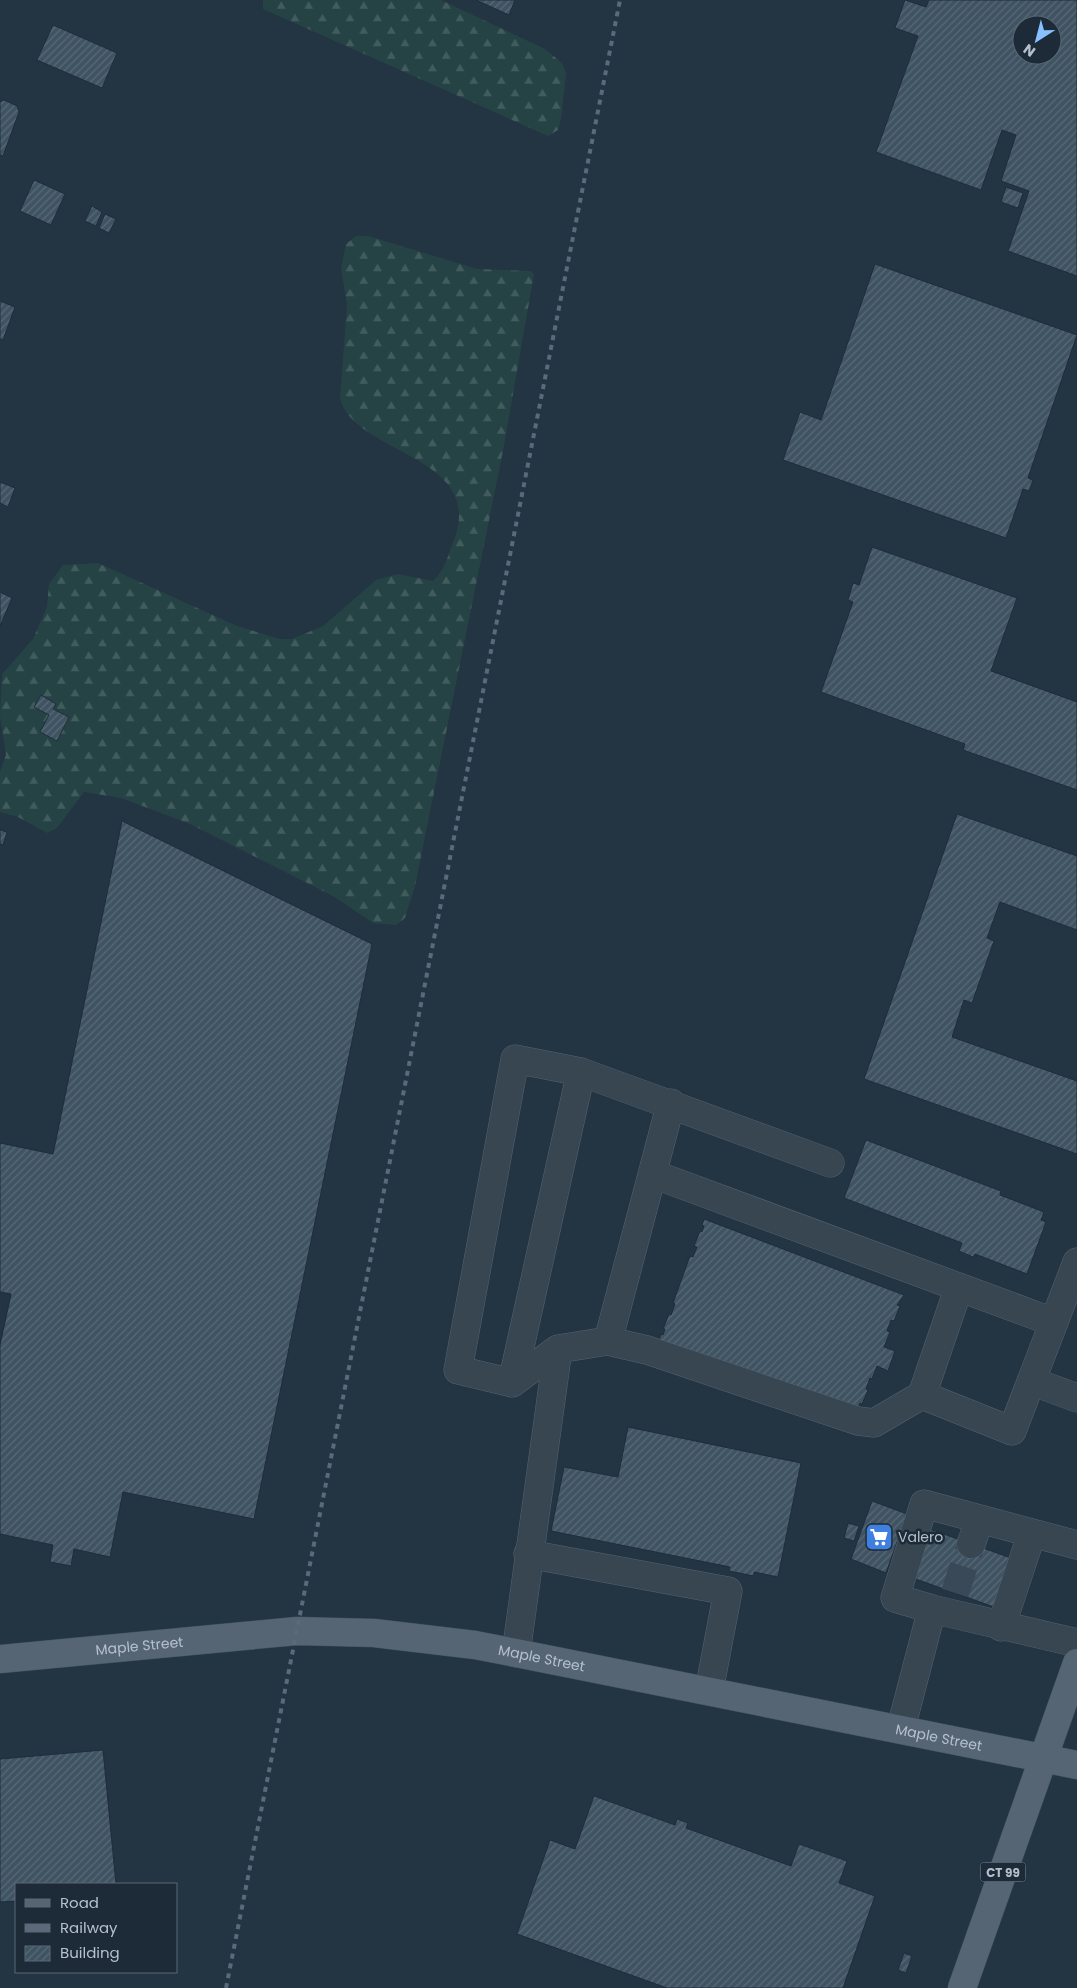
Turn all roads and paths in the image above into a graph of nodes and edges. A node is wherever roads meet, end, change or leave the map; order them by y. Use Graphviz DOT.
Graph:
graph roads {
  1 [pos="581,1072"];
  2 [pos="671,1103"];
  3 [pos="830,1163"];
  4 [pos="653,1174"];
  5 [pos="1077,1262"];
  6 [pos="959,1287"];
  7 [pos="1053,1322"];
  8 [pos="608,1341"];
  9 [pos="558,1349"];
  10 [pos="1031,1380"];
  11 [pos="512,1382"];
  12 [pos="922,1396"];
  13 [pos="1077,1398"];
  14 [pos="1032,1533"];
  15 [pos="1077,1545"];
  16 [pos="528,1554"];
  17 [pos="945,1605"];
  18 [pos="1001,1627"];
  19 [pos="1077,1644"];
  20 [pos="516,1653"];
  21 [pos="0,1659"];
  22 [pos="1077,1663"];
  23 [pos="709,1691"];
  24 [pos="901,1728"];
  25 [pos="1044,1757"];
  26 [pos="1077,1765"];
  27 [pos="962,1988"];
  1 -- 2 [label="lane"];
  1 -- 11 [label="lane"];
  1 -- 11 [label="lane"];
  2 -- 3 [label="lane"];
  2 -- 4 [label="lane"];
  4 -- 6 [label="lane"];
  4 -- 8 [label="lane"];
  5 -- 7 [label="lane"];
  6 -- 7 [label="lane"];
  6 -- 12 [label="lane"];
  7 -- 10 [label="lane"];
  8 -- 9 [label="lane"];
  8 -- 12 [label="lane"];
  9 -- 11 [label="lane"];
  9 -- 16 [label="lane"];
  10 -- 12 [label="lane"];
  10 -- 13 [label="lane"];
  14 -- 15 [label="lane"];
  14 -- 17 [label="lane"];
  14 -- 18 [label="lane"];
  16 -- 20 [label="lane"];
  16 -- 23 [label="lane"];
  17 -- 18 [label="lane"];
  17 -- 24 [label="lane"];
  18 -- 19 [label="lane"];
  20 -- 21 [label="main road, Maple Street"];
  20 -- 23 [label="main road, Maple Street"];
  22 -- 25 [label="main road, CT 99"];
  23 -- 24 [label="main road, Maple Street"];
  24 -- 25 [label="main road, Maple Street"];
  25 -- 26 [label="main road, Maple Street"];
  25 -- 27 [label="main road, CT 99"];
}
